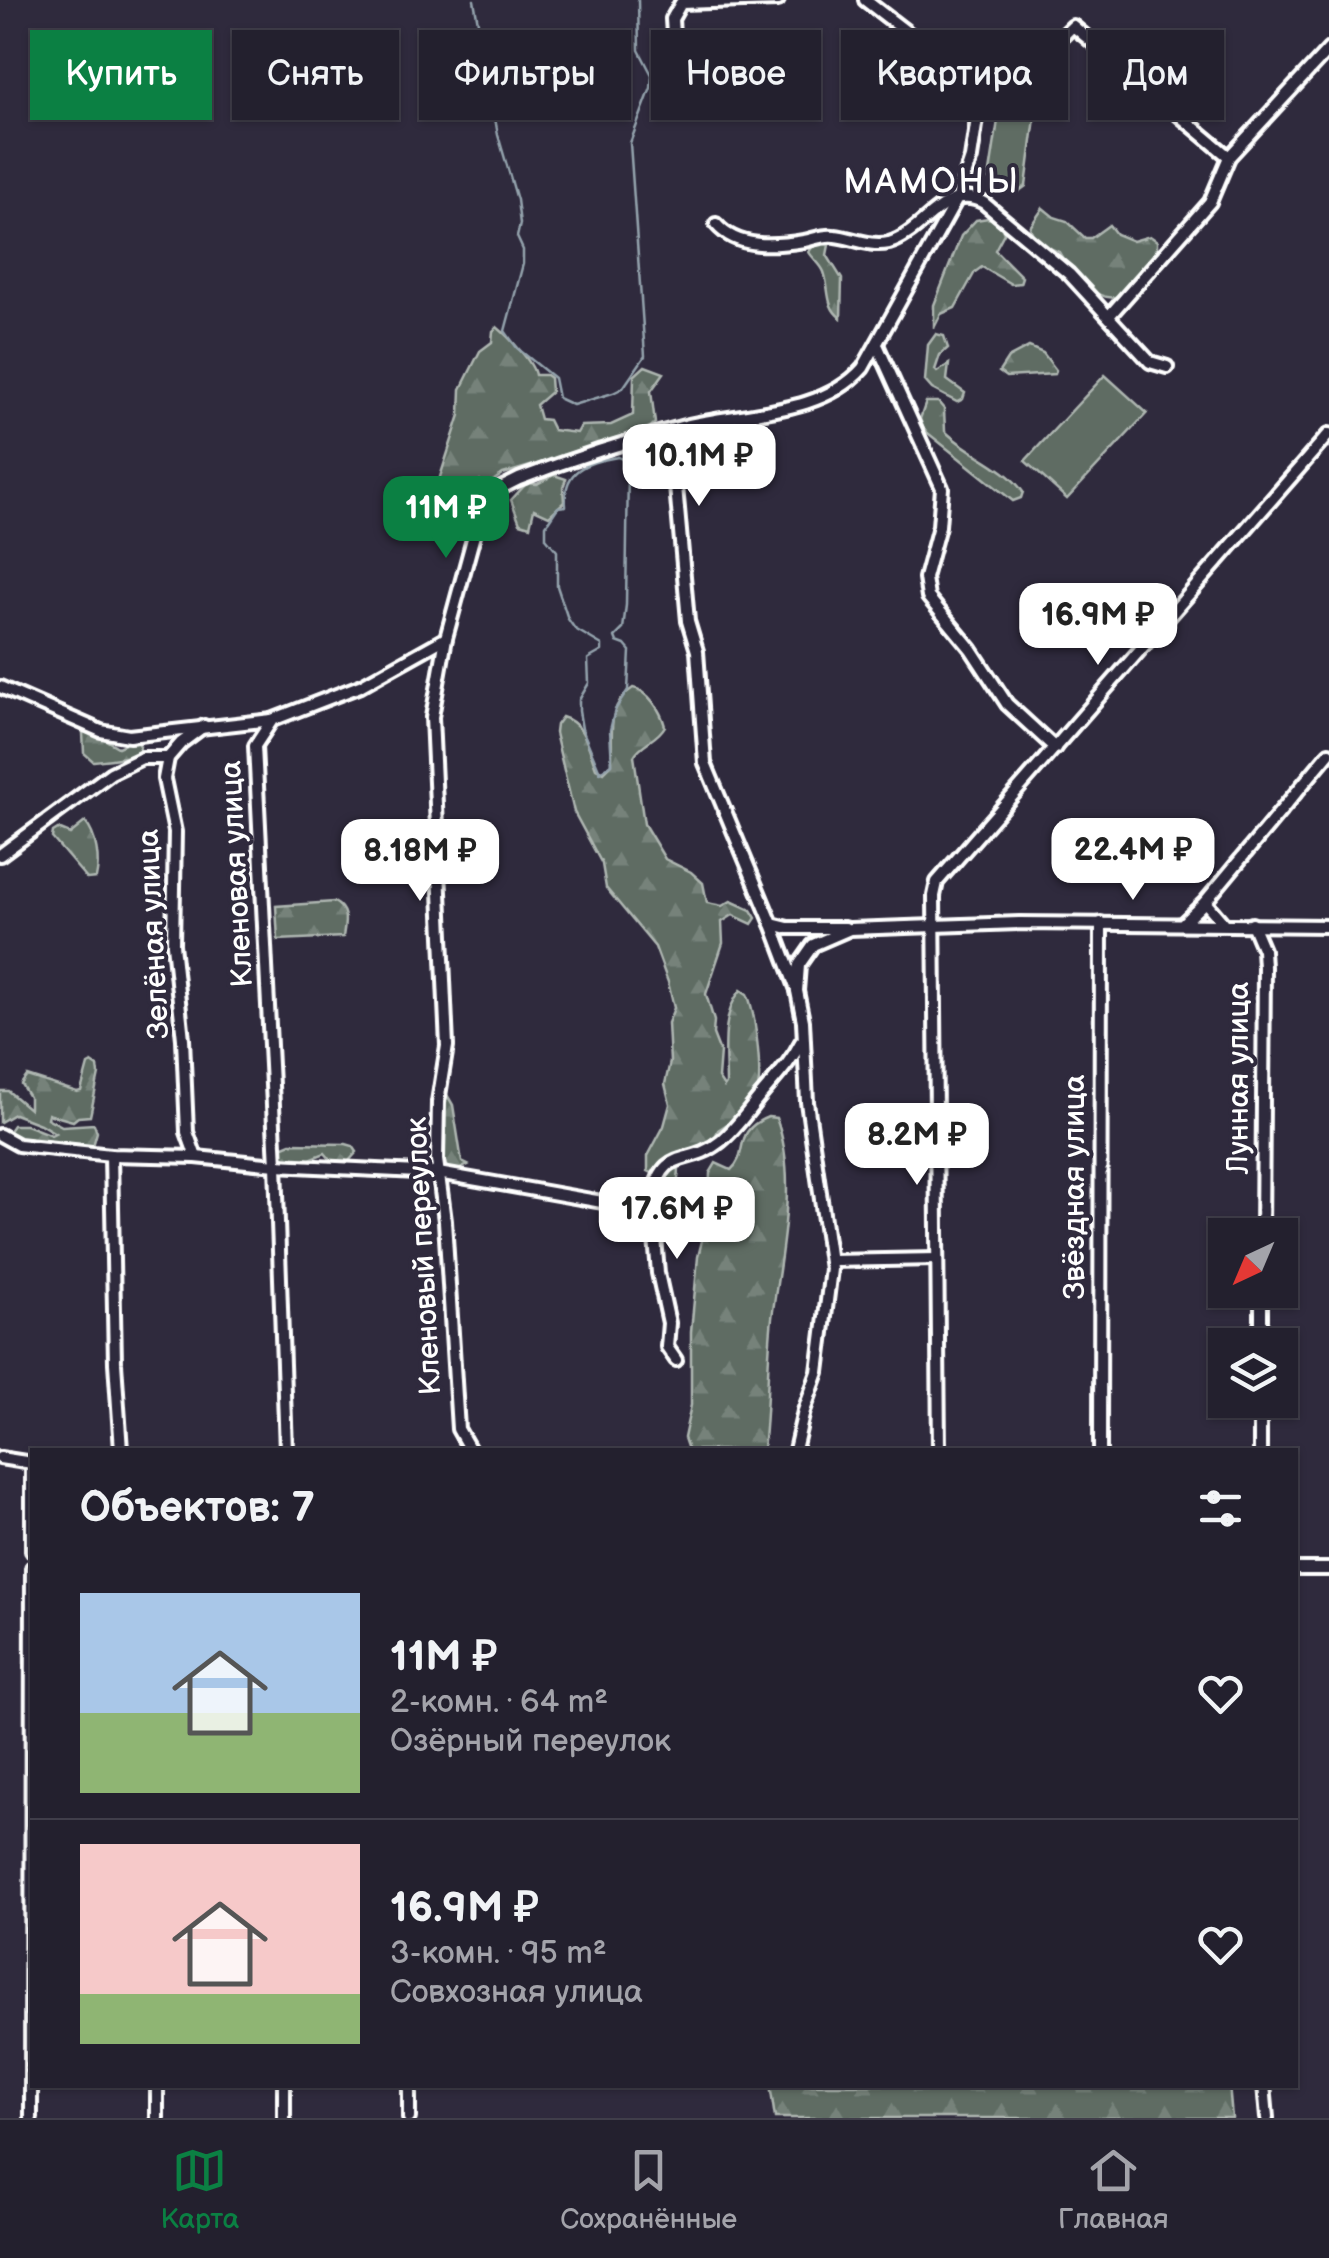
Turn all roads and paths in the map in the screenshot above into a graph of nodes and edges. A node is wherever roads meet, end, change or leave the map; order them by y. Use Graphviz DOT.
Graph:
graph roads {
  1 [pos="778,0"];
  2 [pos="865,0"];
  3 [pos="673,30"];
  4 [pos="904,30"];
  5 [pos="1068,31"];
  6 [pos="1329,49"];
  7 [pos="977,120"];
  8 [pos="1229,157"];
  9 [pos="958,196"];
  10 [pos="716,224"];
  11 [pos="1110,315"];
  12 [pos="878,347"];
  13 [pos="1167,367"];
  14 [pos="671,430"];
  15 [pos="1329,434"];
  16 [pos="446,638"];
  17 [pos="0,687"];
  18 [pos="272,720"];
  19 [pos="204,726"];
  20 [pos="1055,748"];
  21 [pos="1329,754"];
  22 [pos="168,758"];
  23 [pos="0,855"];
  24 [pos="1205,902"];
  25 [pos="1183,922"];
  26 [pos="1101,923"];
  27 [pos="1223,923"];
  28 [pos="772,924"];
  29 [pos="1252,924"];
  30 [pos="936,926"];
  31 [pos="1329,926"];
  32 [pos="850,928"];
  33 [pos="797,991"];
  34 [pos="804,1037"];
  35 [pos="0,1135"];
  36 [pos="110,1154"];
  37 [pos="196,1157"];
  38 [pos="276,1165"];
  39 [pos="438,1173"];
  40 [pos="636,1208"];
  41 [pos="1262,1218"];
  42 [pos="938,1260"];
  43 [pos="831,1261"];
  44 [pos="676,1360"];
  45 [pos="1260,1418"];
  46 [pos="459,1432"];
  47 [pos="121,1448"];
  48 [pos="286,1448"];
  49 [pos="456,1448"];
  50 [pos="469,1448"];
  51 [pos="795,1448"];
  52 [pos="938,1448"];
  53 [pos="1100,1448"];
  54 [pos="1260,1448"];
  55 [pos="0,1458"];
  56 [pos="30,1463"];
  57 [pos="1298,1569"];
  58 [pos="1329,1570"];
  59 [pos="30,2088"];
  60 [pos="157,2088"];
  61 [pos="284,2088"];
  62 [pos="409,2088"];
  63 [pos="1264,2088"];
  64 [pos="30,2118"];
  65 [pos="157,2118"];
  66 [pos="284,2118"];
  67 [pos="409,2118"];
  68 [pos="1268,2118"];
  1 -- 3 [label="street"];
  2 -- 4 [label="street"];
  5 -- 8 [label="street"];
  6 -- 8 [label="street"];
  7 -- 9 [label="street"];
  8 -- 11 [label="street"];
  9 -- 10 [label="street"];
  9 -- 11 [label="street"];
  9 -- 12 [label="street"];
  11 -- 13 [label="street"];
  12 -- 14 [label="street"];
  12 -- 20 [label="street"];
  14 -- 16 [label="street, Кленовый переулок"];
  14 -- 28 [label="street"];
  15 -- 20 [label="street"];
  16 -- 18 [label="street"];
  16 -- 39 [label="street, Кленовый переулок"];
  17 -- 19 [label="street"];
  18 -- 19 [label="street"];
  18 -- 38 [label="street, Кленовая улица"];
  19 -- 22 [label="street"];
  20 -- 30 [label="street"];
  21 -- 24 [label="street"];
  22 -- 23 [label="street"];
  22 -- 37 [label="street, Зелёная улица"];
  24 -- 25 [label="street"];
  24 -- 27 [label="street"];
  25 -- 26 [label="street"];
  25 -- 27 [label="street"];
  26 -- 30 [label="street"];
  26 -- 53 [label="street, Звёздная улица"];
  27 -- 29 [label="street"];
  28 -- 32 [label="street"];
  28 -- 33 [label="street"];
  29 -- 31 [label="street"];
  29 -- 41 [label="street, Лунная улица"];
  30 -- 32 [label="street"];
  30 -- 42 [label="street"];
  32 -- 33 [label="street"];
  33 -- 34 [label="street"];
  34 -- 40 [label="street"];
  34 -- 43 [label="street"];
  35 -- 36 [label="street"];
  36 -- 37 [label="street"];
  36 -- 47 [label="street"];
  37 -- 38 [label="street"];
  38 -- 39 [label="street"];
  38 -- 48 [label="street, Кленовая улица"];
  39 -- 40 [label="street"];
  39 -- 46 [label="street, Кленовый переулок"];
  40 -- 44 [label="street"];
  42 -- 43 [label="street"];
  42 -- 52 [label="street"];
  43 -- 51 [label="street"];
  45 -- 54 [label="street"];
  46 -- 49 [label="street"];
  46 -- 50 [label="street, Кленовый переулок"];
  55 -- 56 [label="street"];
  57 -- 58 [label="street"];
  59 -- 64 [label="street"];
  60 -- 65 [label="street"];
  61 -- 66 [label="street"];
  62 -- 67 [label="street"];
  63 -- 68 [label="street"];
}
